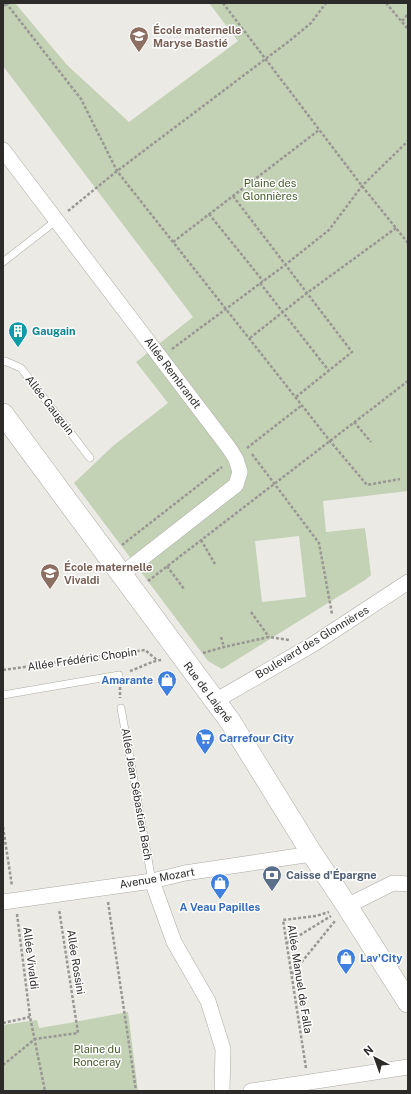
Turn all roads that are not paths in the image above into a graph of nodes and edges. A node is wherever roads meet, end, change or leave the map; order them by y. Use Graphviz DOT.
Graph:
graph roads {
  1 [pos="3,150"];
  2 [pos="57,220"];
  3 [pos="3,262"];
  4 [pos="3,362"];
  5 [pos="3,414"];
  6 [pos="90,458"];
  7 [pos="122,574"];
  8 [pos="408,582"];
  9 [pos="119,675"];
  10 [pos="3,695"];
  11 [pos="215,701"];
  12 [pos="121,708"];
  13 [pos="311,852"];
  14 [pos="152,881"];
  15 [pos="408,884"];
  16 [pos="9,901"];
  17 [pos="347,906"];
  18 [pos="408,1002"];
  19 [pos="408,1066"];
  20 [pos="222,1091"];
  21 [pos="251,1091"];
  1 -- 2 [label="street, Allée Rembrandt"];
  2 -- 3 [label="lane"];
  2 -- 7 [label="street, Allée Rembrandt"];
  4 -- 6 [label="lane, Allée Gauguin"];
  5 -- 7 [label="street, Rue de Laigné"];
  7 -- 11 [label="street, Rue de Laigné"];
  8 -- 11 [label="street, Boulevard des Glonnières"];
  9 -- 10 [label="lane, Allée Frédéric Chopin"];
  11 -- 13 [label="street, Rue de Laigné"];
  12 -- 14 [label="lane, Allée Jean Sébastien Bach"];
  13 -- 14 [label="street, Avenue Mozart"];
  13 -- 17 [label="street, Rue de Laigné"];
  14 -- 16 [label="street, Avenue Mozart"];
  14 -- 20 [label="street"];
  15 -- 17 [label="street"];
  17 -- 18 [label="street, Rue de Laigné"];
  19 -- 21 [label="street"];
}
